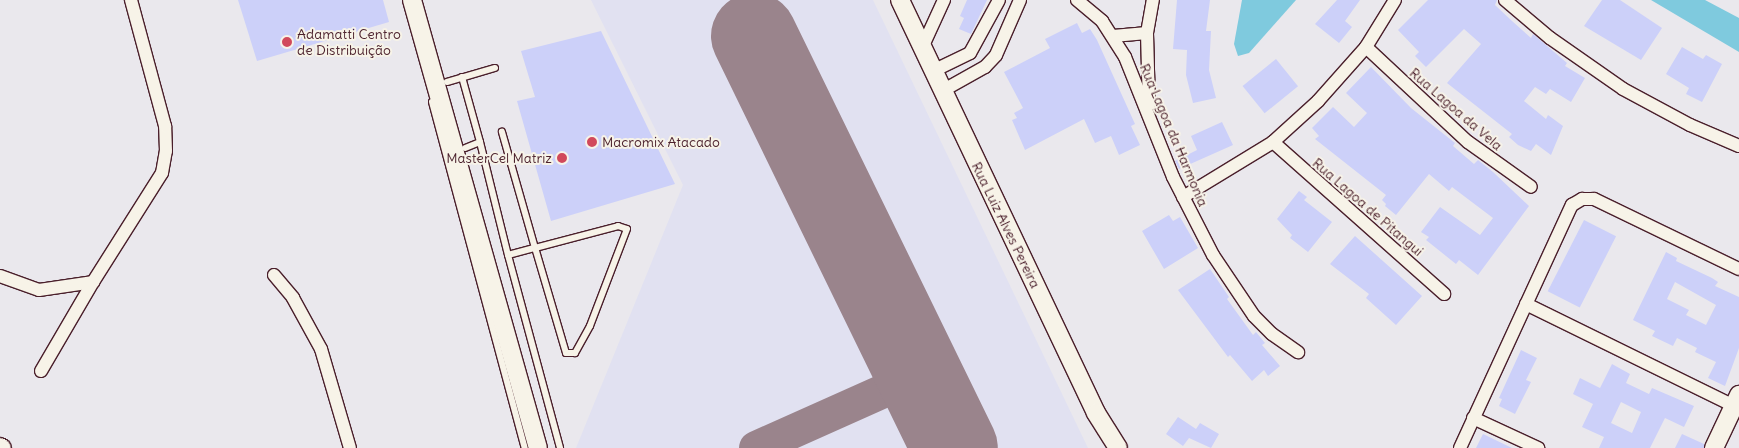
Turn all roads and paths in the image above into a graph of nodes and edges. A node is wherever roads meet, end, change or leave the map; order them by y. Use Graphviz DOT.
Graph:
graph roads {
  1 [pos="131,0"];
  2 [pos="412,0"];
  3 [pos="425,0"];
  4 [pos="900,0"];
  5 [pos="944,0"];
  6 [pos="1000,0"];
  7 [pos="1020,0"];
  8 [pos="1077,0"];
  9 [pos="1154,0"];
  10 [pos="1396,0"];
  11 [pos="1505,0"];
  12 [pos="990,21"];
  13 [pos="420,27"];
  14 [pos="1007,29"];
  15 [pos="1146,33"];
  16 [pos="1113,36"];
  17 [pos="1366,47"];
  18 [pos="922,48"];
  19 [pos="970,53"];
  20 [pos="985,67"];
  21 [pos="495,68"];
  22 [pos="933,71"];
  23 [pos="454,80"];
  24 [pos="942,91"];
  25 [pos="1150,115"];
  26 [pos="502,132"];
  27 [pos="1272,142"];
  28 [pos="472,145"];
  29 [pos="1739,146"];
  30 [pos="1531,187"];
  31 [pos="1183,197"];
  32 [pos="535,248"];
  33 [pos="508,255"];
  34 [pos="1739,269"];
  35 [pos="274,275"];
  36 [pos="0,276"];
  37 [pos="93,282"];
  38 [pos="1444,294"];
  39 [pos="1526,304"];
  40 [pos="1298,352"];
  41 [pos="41,371"];
  42 [pos="1736,401"];
  43 [pos="1473,418"];
  44 [pos="350,448"];
  45 [pos="525,448"];
  46 [pos="538,448"];
  47 [pos="548,448"];
  48 [pos="560,448"];
  49 [pos="1118,448"];
  50 [pos="1460,448"];
  51 [pos="1538,448"];
  52 [pos="1714,448"];
  1 -- 37 [label="street"];
  2 -- 13 [label="main road"];
  3 -- 23 [label="main road"];
  4 -- 18 [label="main road, Rua Luiz Alves Pereira"];
  5 -- 18 [label="street"];
  6 -- 12 [label="street"];
  7 -- 14 [label="street"];
  8 -- 16 [label="street, Rua Lagoa da Harmonia"];
  9 -- 15 [label="street"];
  10 -- 17 [label="street"];
  11 -- 29 [label="street"];
  12 -- 14 [label="street"];
  12 -- 19 [label="street"];
  13 -- 45 [label="lane"];
  13 -- 46 [label="main road"];
  14 -- 20 [label="street"];
  15 -- 16 [label="street"];
  15 -- 25 [label="street"];
  16 -- 25 [label="street, Rua Lagoa da Harmonia"];
  17 -- 27 [label="street"];
  17 -- 30 [label="street, Rua Lagoa da Vela"];
  18 -- 22 [label="main road, Rua Luiz Alves Pereira"];
  19 -- 20 [label="street"];
  19 -- 22 [label="street"];
  20 -- 24 [label="street"];
  21 -- 23 [label="lane"];
  22 -- 24 [label="main road, Rua Luiz Alves Pereira"];
  23 -- 28 [label="main road"];
  24 -- 49 [label="main road, Rua Luiz Alves Pereira"];
  25 -- 31 [label="street, Rua Lagoa da Harmonia"];
  26 -- 32 [label="lane"];
  27 -- 31 [label="street"];
  27 -- 38 [label="street, Rua Lagoa de Pitangui"];
  28 -- 33 [label="lane"];
  28 -- 47 [label="main road"];
  31 -- 40 [label="street, Rua Lagoa da Harmonia"];
  32 -- 32 [label="lane"];
  32 -- 33 [label="lane"];
  33 -- 48 [label="lane"];
  34 -- 39 [label="street"];
  35 -- 44 [label="street"];
  36 -- 37 [label="street"];
  37 -- 41 [label="street"];
  39 -- 42 [label="street"];
  39 -- 43 [label="street"];
  42 -- 52 [label="main road"];
  43 -- 50 [label="street"];
  43 -- 51 [label="street"];
}
